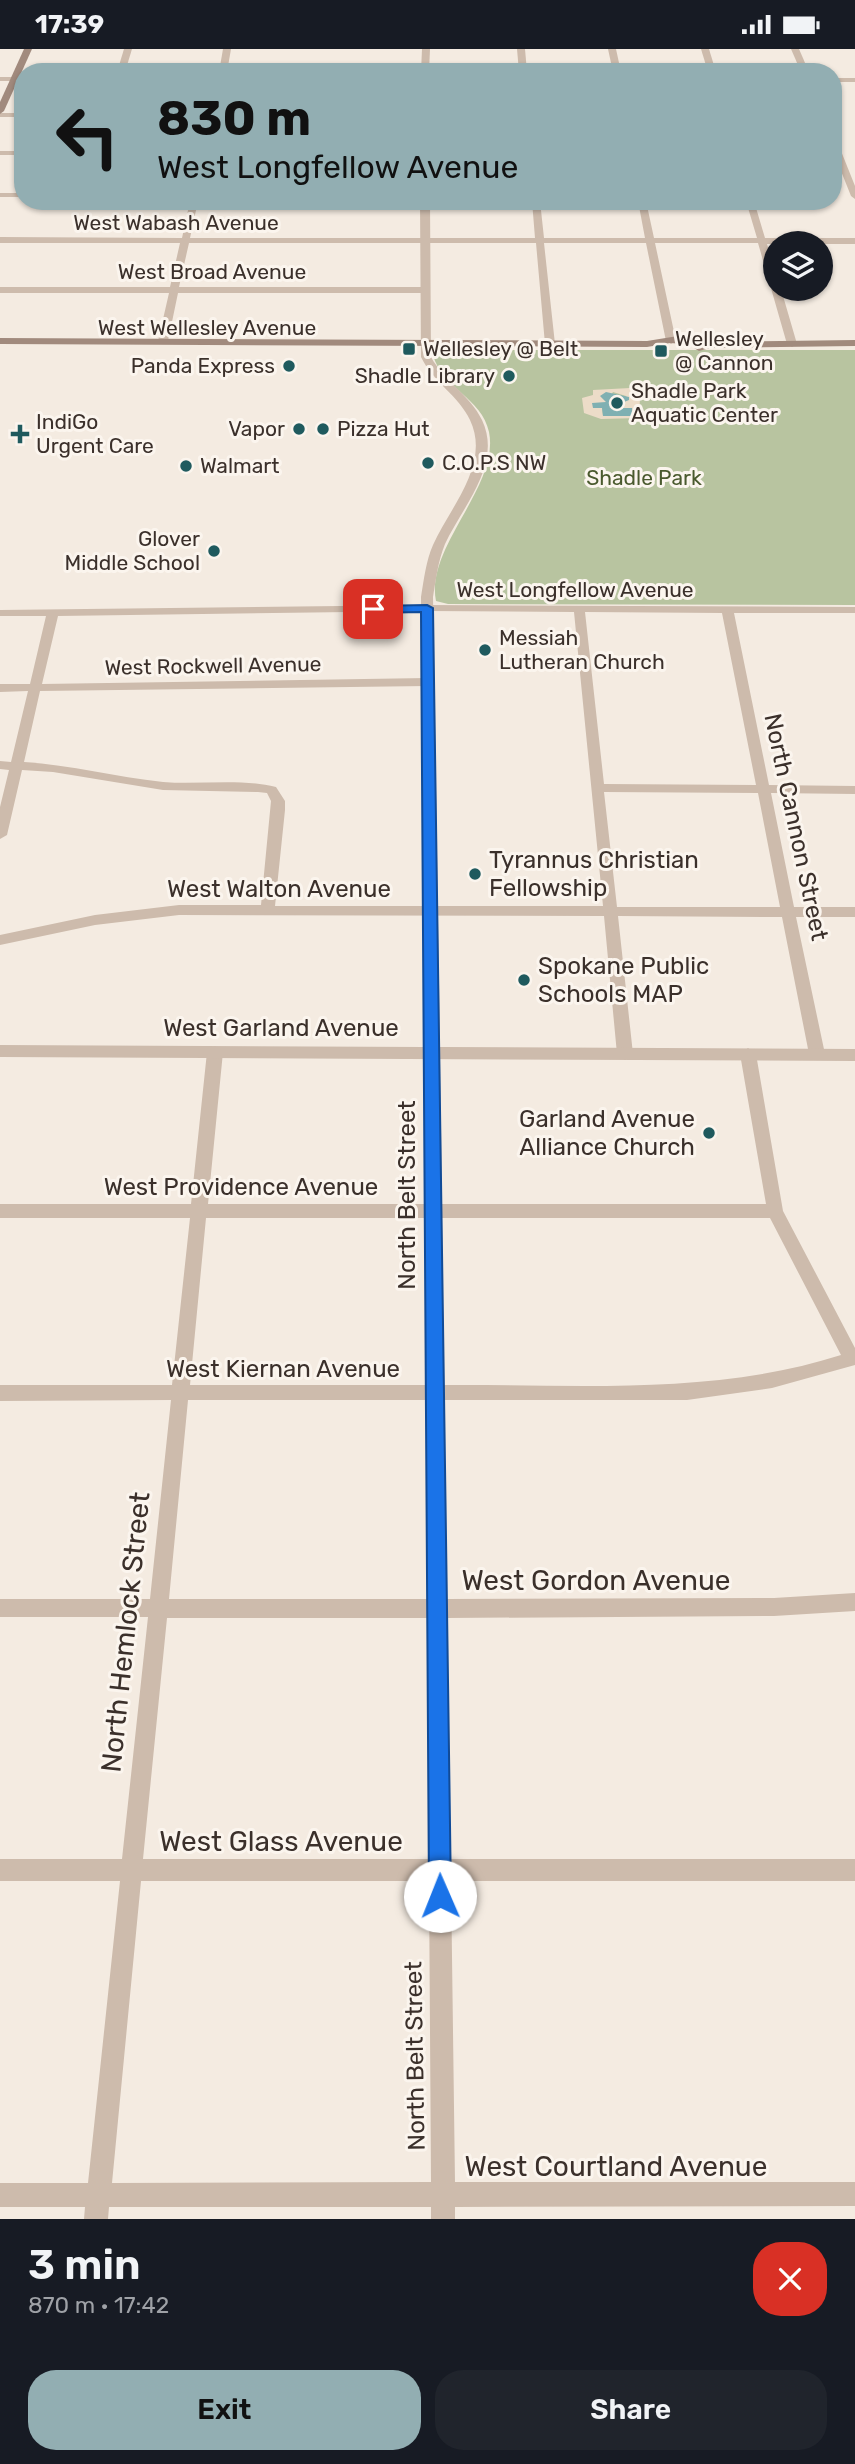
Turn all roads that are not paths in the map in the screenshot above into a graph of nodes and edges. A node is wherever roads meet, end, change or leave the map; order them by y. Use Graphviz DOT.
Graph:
graph roads {
  1 [pos="14,88"];
  2 [pos="0,113"];
  3 [pos="842,162"];
  4 [pos="855,196"];
  5 [pos="192,210"];
  6 [pos="425,210"];
  7 [pos="537,210"];
  8 [pos="644,210"];
  9 [pos="753,210"];
  10 [pos="0,240"];
  11 [pos="425,240"];
  12 [pos="540,240"];
  13 [pos="650,240"];
  14 [pos="185,241"];
  15 [pos="762,241"];
  16 [pos="855,241"];
  17 [pos="763,245"];
  18 [pos="0,290"];
  19 [pos="174,290"];
  20 [pos="425,290"];
  21 [pos="779,301"];
  22 [pos="0,341"];
  23 [pos="69,341"];
  24 [pos="139,341"];
  25 [pos="163,341"];
  26 [pos="671,341"];
  27 [pos="419,344"];
  28 [pos="550,344"];
  29 [pos="647,344"];
  30 [pos="792,344"];
  31 [pos="854,344"];
  32 [pos="709,345"];
  33 [pos="0,347"];
  34 [pos="98,347"];
  35 [pos="427,608"];
  36 [pos="579,609"];
  37 [pos="727,609"];
  38 [pos="855,610"];
  39 [pos="0,613"];
  40 [pos="53,613"];
  41 [pos="427,682"];
  42 [pos="0,688"];
  43 [pos="36,688"];
  44 [pos="0,765"];
  45 [pos="18,765"];
  46 [pos="597,788"];
  47 [pos="763,788"];
  48 [pos="855,790"];
  49 [pos="0,835"];
  50 [pos="268,910"];
  51 [pos="429,911"];
  52 [pos="612,912"];
  53 [pos="789,912"];
  54 [pos="855,912"];
  55 [pos="0,940"];
  56 [pos="0,1051"];
  57 [pos="215,1052"];
  58 [pos="432,1053"];
  59 [pos="625,1054"];
  60 [pos="748,1054"];
  61 [pos="817,1054"];
  62 [pos="855,1055"];
  63 [pos="0,1211"];
  64 [pos="775,1211"];
  65 [pos="198,1212"];
  66 [pos="433,1212"];
  67 [pos="853,1358"];
  68 [pos="0,1393"];
  69 [pos="180,1393"];
  70 [pos="435,1393"];
  71 [pos="855,1602"];
  72 [pos="0,1608"];
  73 [pos="158,1608"];
  74 [pos="438,1608"];
  75 [pos="0,1870"];
  76 [pos="131,1870"];
  77 [pos="855,1870"];
  78 [pos="439,1871"];
  79 [pos="855,2194"];
  80 [pos="0,2195"];
  81 [pos="97,2207"];
  82 [pos="443,2208"];
  1 -- 2 [label="main road"];
  3 -- 4 [label="street"];
  5 -- 14 [label="street"];
  6 -- 11 [label="street, North Belt Street"];
  7 -- 12 [label="street"];
  8 -- 13 [label="street"];
  9 -- 15 [label="street"];
  10 -- 14 [label="street, West Wabash Avenue"];
  11 -- 12 [label="street, West Wabash Avenue"];
  11 -- 14 [label="street, West Wabash Avenue"];
  11 -- 20 [label="street, North Belt Street"];
  12 -- 13 [label="street, West Wabash Avenue"];
  12 -- 28 [label="street"];
  13 -- 15 [label="street, West Wabash Avenue"];
  13 -- 26 [label="street"];
  14 -- 19 [label="street"];
  15 -- 16 [label="street, West Wabash Avenue"];
  15 -- 17 [label="street"];
  18 -- 19 [label="street, West Broad Avenue"];
  19 -- 20 [label="street, West Broad Avenue"];
  19 -- 25 [label="street"];
  20 -- 27 [label="street, North Belt Street"];
  21 -- 30 [label="street"];
  22 -- 23 [label="main road, West Wellesley Avenue"];
  23 -- 24 [label="main road, West Wellesley Avenue"];
  23 -- 34 [label="main road"];
  24 -- 25 [label="main road, West Wellesley Avenue"];
  24 -- 34 [label="main road"];
  25 -- 27 [label="main road, West Wellesley Avenue"];
  26 -- 29 [label="main road, West Wellesley Avenue"];
  26 -- 32 [label="main road, West Wellesley Avenue"];
  27 -- 28 [label="main road, West Wellesley Avenue"];
  27 -- 34 [label="main road, West Wellesley Avenue"];
  27 -- 35 [label="street, North Belt Street"];
  28 -- 29 [label="main road, West Wellesley Avenue"];
  29 -- 32 [label="main road, West Wellesley Avenue"];
  30 -- 31 [label="main road, West Wellesley Avenue"];
  30 -- 32 [label="main road, West Wellesley Avenue"];
  33 -- 34 [label="main road, West Wellesley Avenue"];
  35 -- 36 [label="street, West Longfellow Avenue"];
  35 -- 40 [label="street, West Longfellow Avenue"];
  35 -- 41 [label="street, North Belt Street"];
  36 -- 37 [label="street, West Longfellow Avenue"];
  36 -- 46 [label="street"];
  37 -- 38 [label="street, West Longfellow Avenue"];
  37 -- 47 [label="street, North Cannon Street"];
  39 -- 40 [label="street, West Longfellow Avenue"];
  40 -- 43 [label="street"];
  41 -- 43 [label="street, West Rockwell Avenue"];
  41 -- 51 [label="street, North Belt Street"];
  42 -- 43 [label="street, West Rockwell Avenue"];
  43 -- 45 [label="street"];
  44 -- 45 [label="street"];
  45 -- 49 [label="street"];
  45 -- 50 [label="street"];
  46 -- 47 [label="street"];
  46 -- 52 [label="street"];
  47 -- 48 [label="street"];
  47 -- 53 [label="street, North Cannon Street"];
  50 -- 51 [label="street, West Walton Avenue"];
  50 -- 55 [label="street, West Walton Avenue"];
  51 -- 52 [label="street, West Walton Avenue"];
  51 -- 58 [label="street, North Belt Street"];
  52 -- 53 [label="street, West Walton Avenue"];
  52 -- 59 [label="street"];
  53 -- 54 [label="street, West Walton Avenue"];
  53 -- 61 [label="street, North Cannon Street"];
  56 -- 57 [label="street, West Garland Avenue"];
  57 -- 58 [label="street, West Garland Avenue"];
  57 -- 65 [label="street, North Hemlock Street"];
  58 -- 59 [label="street, West Garland Avenue"];
  58 -- 66 [label="street, North Belt Street"];
  59 -- 60 [label="street, West Garland Avenue"];
  60 -- 61 [label="street, West Garland Avenue"];
  60 -- 64 [label="street"];
  61 -- 62 [label="street, West Garland Avenue"];
  63 -- 65 [label="street, West Providence Avenue"];
  64 -- 66 [label="street, West Providence Avenue"];
  64 -- 67 [label="street"];
  65 -- 66 [label="street, West Providence Avenue"];
  65 -- 69 [label="street, North Hemlock Street"];
  66 -- 70 [label="street, North Belt Street"];
  67 -- 70 [label="street, West Kiernan Avenue"];
  68 -- 69 [label="street, West Kiernan Avenue"];
  69 -- 70 [label="street, West Kiernan Avenue"];
  69 -- 73 [label="street, North Hemlock Street"];
  70 -- 74 [label="street, North Belt Street"];
  71 -- 74 [label="street, West Gordon Avenue"];
  72 -- 73 [label="street, West Gordon Avenue"];
  73 -- 74 [label="street, West Gordon Avenue"];
  73 -- 76 [label="street, North Hemlock Street"];
  74 -- 78 [label="street, North Belt Street"];
  75 -- 76 [label="street, West Glass Avenue"];
  76 -- 78 [label="street, West Glass Avenue"];
  76 -- 81 [label="street, North Hemlock Street"];
  77 -- 78 [label="street, West Glass Avenue"];
  78 -- 82 [label="street, North Belt Street"];
  79 -- 82 [label="street, West Courtland Avenue"];
  80 -- 81 [label="street, West Courtland Avenue"];
  81 -- 82 [label="street, West Courtland Avenue"];
}
